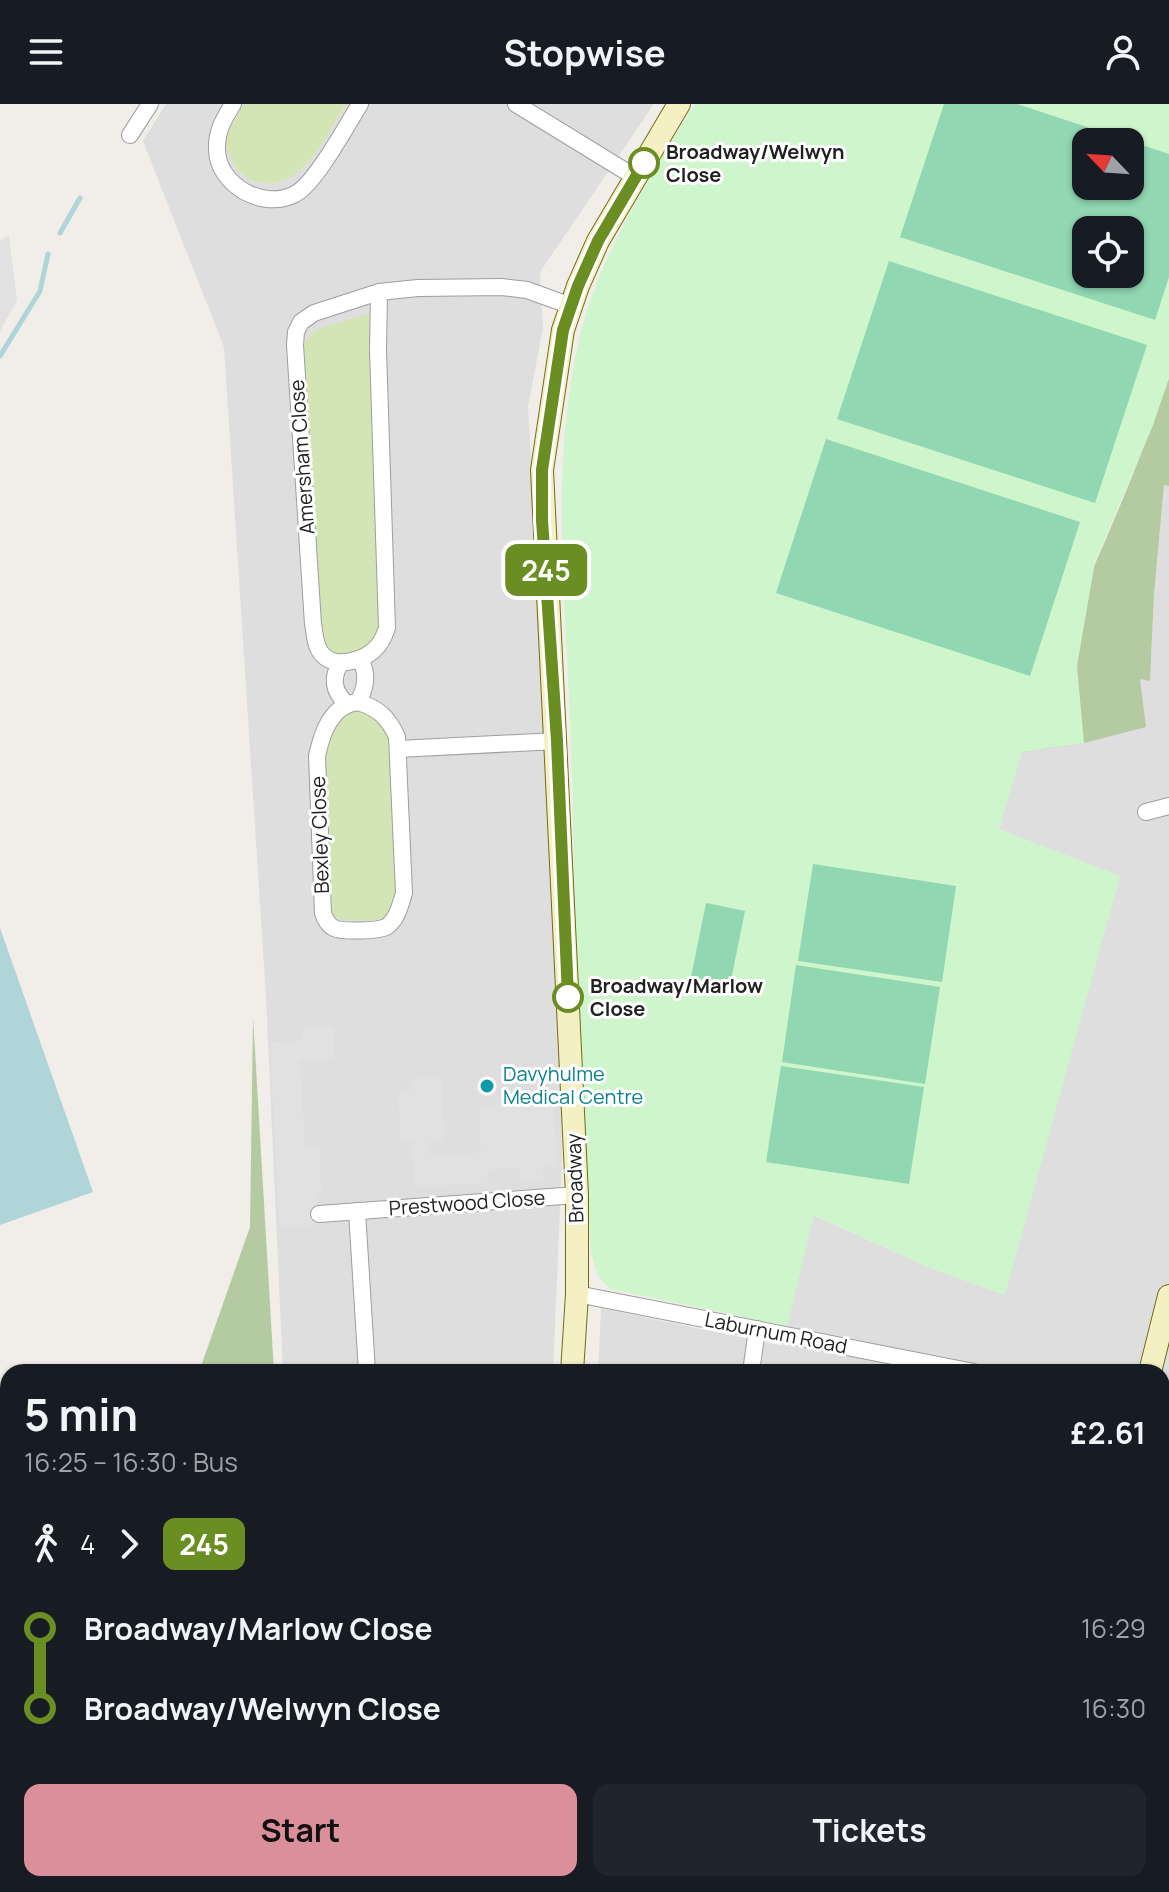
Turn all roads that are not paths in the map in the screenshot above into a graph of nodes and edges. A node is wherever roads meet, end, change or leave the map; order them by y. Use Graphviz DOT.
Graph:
graph roads {
  1 [pos="150,104"];
  2 [pos="233,104"];
  3 [pos="360,104"];
  4 [pos="516,104"];
  5 [pos="679,104"];
  6 [pos="130,135"];
  7 [pos="635,177"];
  8 [pos="379,292"];
  9 [pos="571,306"];
  10 [pos="348,661"];
  11 [pos="366,677"];
  12 [pos="352,703"];
  13 [pos="557,741"];
  14 [pos="398,749"];
  15 [pos="1169,806"];
  16 [pos="1146,812"];
  17 [pos="577,1195"];
  18 [pos="357,1211"];
  19 [pos="319,1214"];
  20 [pos="577,1294"];
  21 [pos="1169,1296"];
  22 [pos="757,1329"];
  23 [pos="367,1364"];
  24 [pos="573,1364"];
  25 [pos="752,1364"];
  26 [pos="905,1364"];
  27 [pos="1152,1364"];
  1 -- 6 [label="street"];
  2 -- 3 [label="street"];
  4 -- 7 [label="street"];
  5 -- 7 [label="street, Broadway"];
  7 -- 9 [label="street, Broadway"];
  8 -- 9 [label="street, Amersham Close"];
  8 -- 10 [label="street"];
  8 -- 10 [label="street, Amersham Close"];
  9 -- 13 [label="street, Broadway"];
  10 -- 11 [label="street, Amersham Close"];
  10 -- 12 [label="street, Bexley Close"];
  11 -- 12 [label="street, Bexley Close"];
  12 -- 14 [label="street, Bexley Close"];
  12 -- 14 [label="street, Bexley Close"];
  13 -- 14 [label="street"];
  13 -- 17 [label="street, Broadway"];
  15 -- 16 [label="street"];
  17 -- 18 [label="street, Prestwood Close"];
  17 -- 20 [label="street, Broadway"];
  18 -- 19 [label="street, Prestwood Close"];
  18 -- 23 [label="street"];
  20 -- 22 [label="street, Laburnum Road"];
  20 -- 24 [label="street, Broadway"];
  21 -- 27 [label="street"];
  22 -- 25 [label="street"];
  22 -- 26 [label="street, Laburnum Road"];
}
